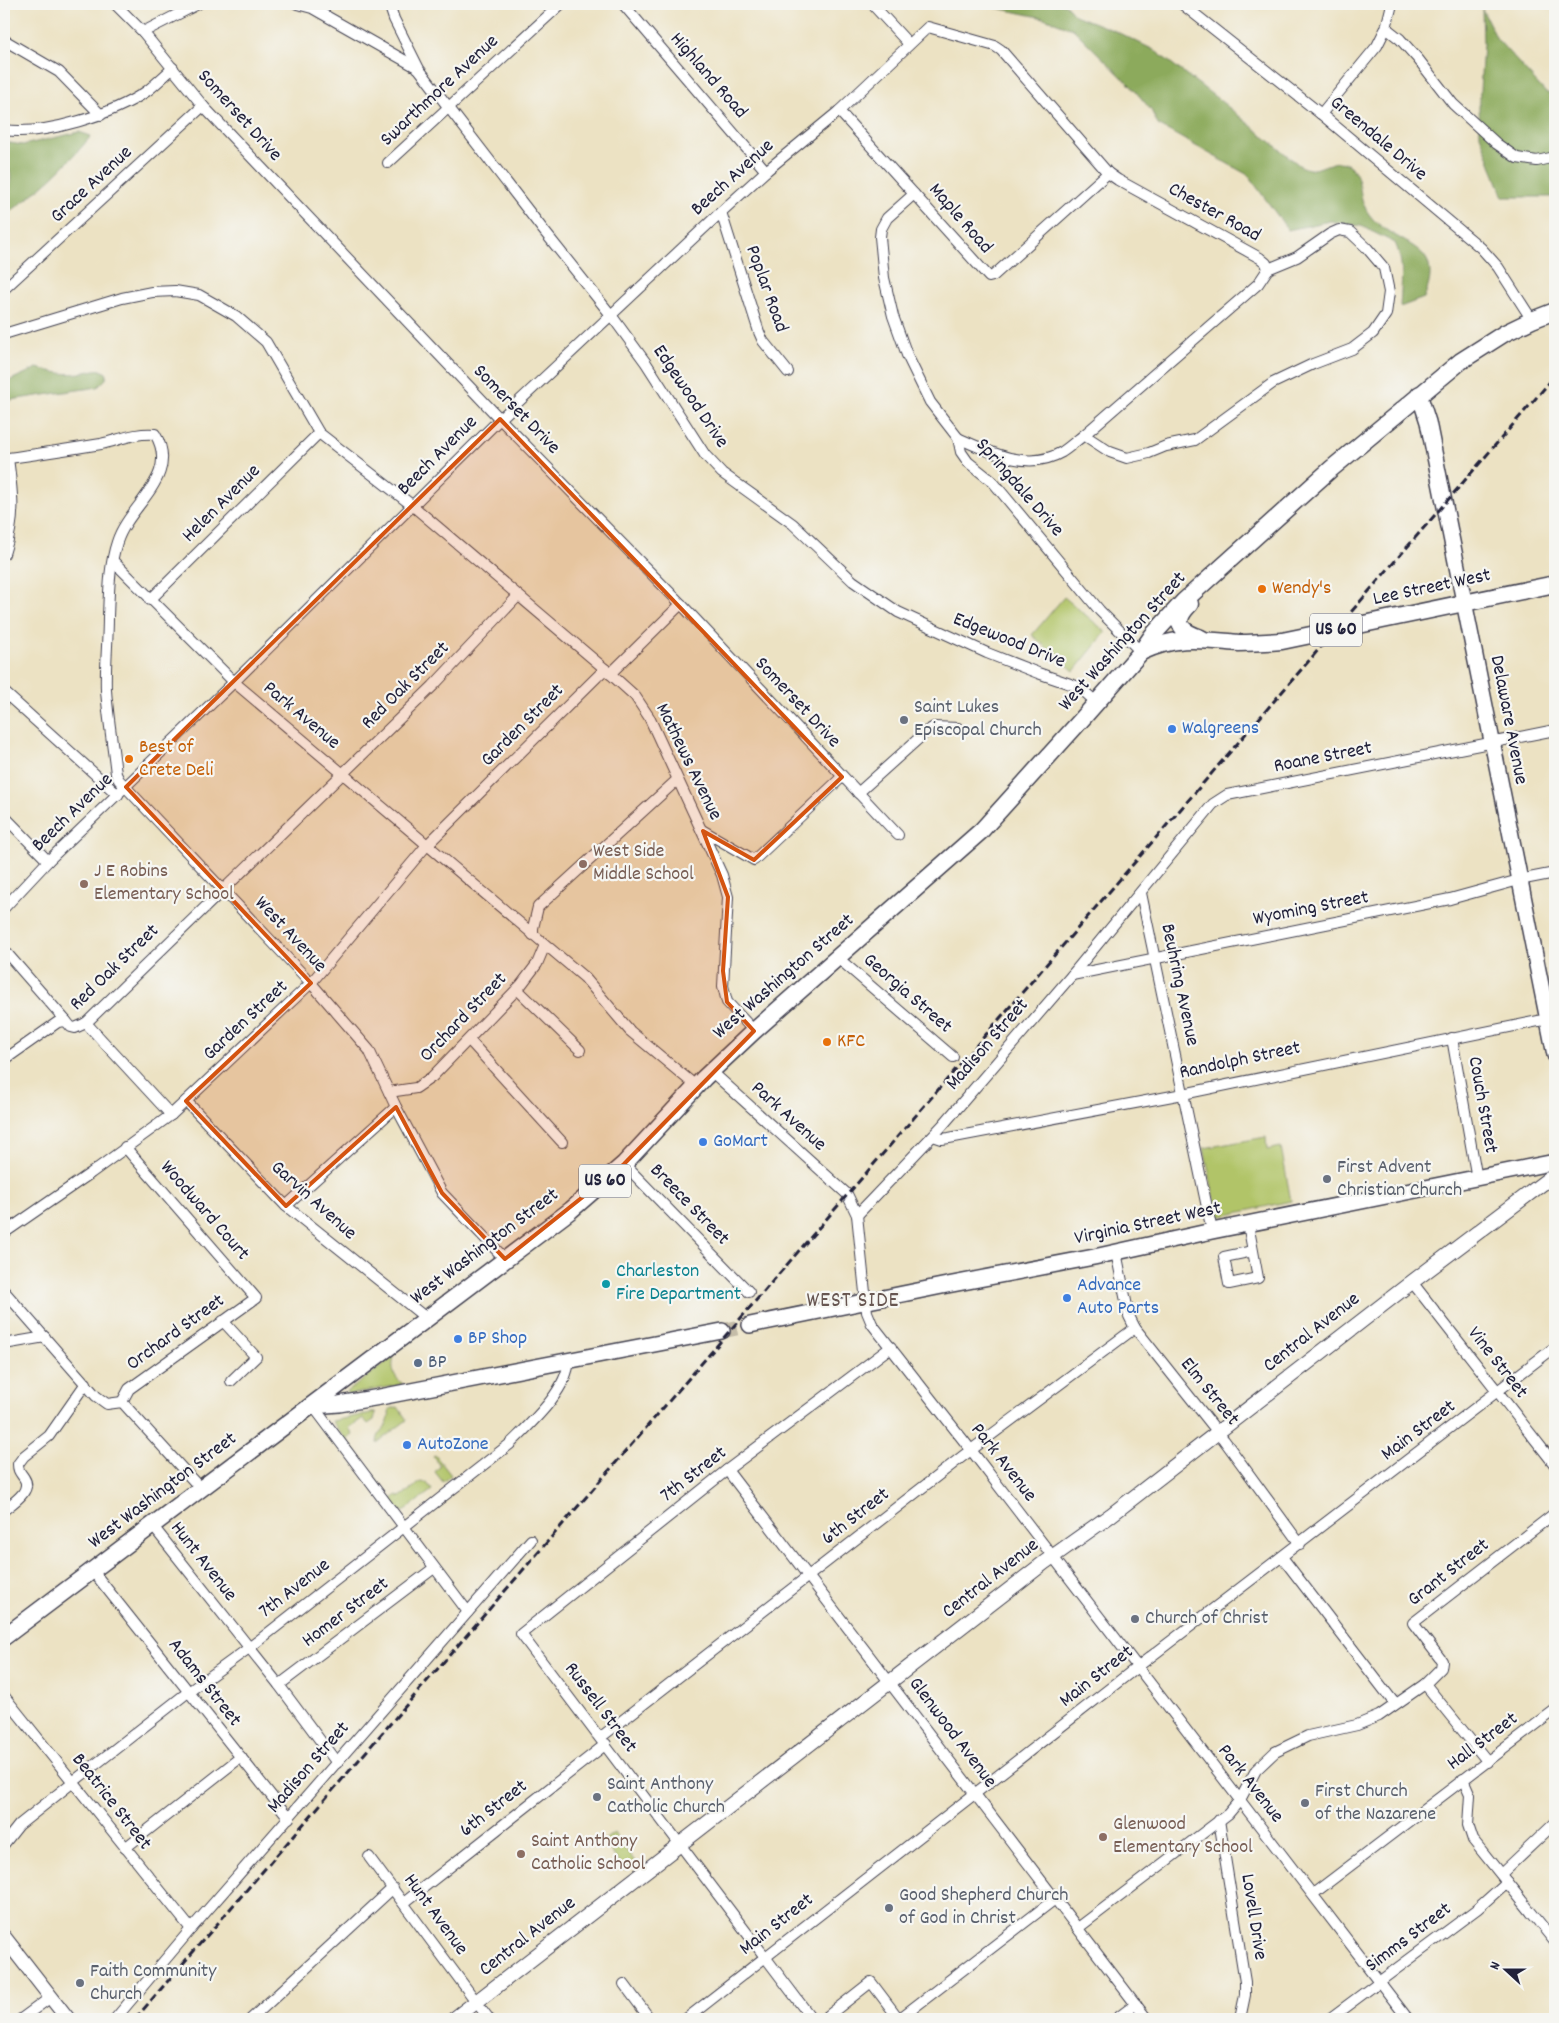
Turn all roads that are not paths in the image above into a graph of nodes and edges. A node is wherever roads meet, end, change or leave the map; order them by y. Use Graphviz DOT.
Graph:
graph roads {
  1 [pos="115,4"];
  2 [pos="198,4"];
  3 [pos="297,4"];
  4 [pos="389,4"];
  5 [pos="561,4"];
  6 [pos="623,4"];
  7 [pos="872,4"];
  8 [pos="1182,4"];
  9 [pos="1392,4"];
  10 [pos="1386,28"];
  11 [pos="143,32"];
  12 [pos="4,40"];
  13 [pos="910,44"];
  14 [pos="173,68"];
  15 [pos="419,68"];
  16 [pos="203,106"];
  17 [pos="449,107"];
  18 [pos="839,111"];
  19 [pos="101,114"];
  20 [pos="1321,114"];
  21 [pos="4,130"];
  22 [pos="1555,157"];
  23 [pos="388,163"];
  24 [pos="766,171"];
  25 [pos="1108,173"];
  26 [pos="914,194"];
  27 [pos="721,212"];
  28 [pos="1268,269"];
  29 [pos="4,289"];
  30 [pos="1555,311"];
  31 [pos="611,315"];
  32 [pos="1532,320"];
  33 [pos="4,334"];
  34 [pos="788,372"];
  35 [pos="1419,394"];
  36 [pos="500,419"];
  37 [pos="319,433"];
  38 [pos="1084,435"];
  39 [pos="958,438"];
  40 [pos="6,458"];
  41 [pos="413,506"];
  42 [pos="4,554"];
  43 [pos="112,561"];
  44 [pos="1216,574"];
  45 [pos="1555,584"];
  46 [pos="518,596"];
  47 [pos="150,600"];
  48 [pos="1464,602"];
  49 [pos="681,604"];
  50 [pos="1207,640"];
  51 [pos="1141,652"];
  52 [pos="608,671"];
  53 [pos="234,682"];
  54 [pos="4,692"];
  55 [pos="1096,702"];
  56 [pos="958,728"];
  57 [pos="1555,730"];
  58 [pos="1492,743"];
  59 [pos="342,773"];
  60 [pos="842,777"];
  61 [pos="677,780"];
  62 [pos="122,791"];
  63 [pos="858,793"];
  64 [pos="4,816"];
  65 [pos="702,830"];
  66 [pos="898,835"];
  67 [pos="427,845"];
  68 [pos="48,861"];
  69 [pos="1555,873"];
  70 [pos="1519,880"];
  71 [pos="222,889"];
  72 [pos="1141,893"];
  73 [pos="4,908"];
  74 [pos="533,934"];
  75 [pos="545,945"];
  76 [pos="4,950"];
  77 [pos="1156,957"];
  78 [pos="838,958"];
  79 [pos="1072,975"];
  80 [pos="311,983"];
  81 [pos="517,989"];
  82 [pos="1552,1019"];
  83 [pos="66,1020"];
  84 [pos="86,1022"];
  85 [pos="754,1031"];
  86 [pos="1452,1038"];
  87 [pos="469,1040"];
  88 [pos="580,1050"];
  89 [pos="1555,1055"];
  90 [pos="953,1057"];
  91 [pos="4,1060"];
  92 [pos="710,1071"];
  93 [pos="696,1086"];
  94 [pos="390,1092"];
  95 [pos="1183,1094"];
  96 [pos="186,1101"];
  97 [pos="396,1107"];
  98 [pos="171,1115"];
  99 [pos="933,1136"];
  100 [pos="562,1142"];
  101 [pos="126,1148"];
  102 [pos="1555,1162"];
  103 [pos="624,1164"];
  104 [pos="1555,1174"];
  105 [pos="1478,1178"];
  106 [pos="286,1206"];
  107 [pos="858,1215"];
  108 [pos="1248,1224"];
  109 [pos="1212,1231"];
  110 [pos="4,1233"];
  111 [pos="1253,1251"];
  112 [pos="1116,1252"];
  113 [pos="505,1259"];
  114 [pos="1412,1282"];
  115 [pos="4,1291"];
  116 [pos="749,1292"];
  117 [pos="256,1298"];
  118 [pos="867,1301"];
  119 [pos="426,1318"];
  120 [pos="224,1321"];
  121 [pos="750,1325"];
  122 [pos="1135,1328"];
  123 [pos="722,1331"];
  124 [pos="45,1337"];
  125 [pos="4,1344"];
  126 [pos="890,1347"];
  127 [pos="1555,1347"];
  128 [pos="569,1360"];
  129 [pos="231,1381"];
  130 [pos="86,1383"];
  131 [pos="1498,1392"];
  132 [pos="122,1402"];
  133 [pos="313,1406"];
  134 [pos="1217,1431"];
  135 [pos="971,1450"];
  136 [pos="1555,1465"];
  137 [pos="727,1470"];
  138 [pos="201,1489"];
  139 [pos="4,1510"];
  140 [pos="1555,1513"];
  141 [pos="152,1525"];
  142 [pos="403,1526"];
  143 [pos="531,1540"];
  144 [pos="1300,1544"];
  145 [pos="1052,1556"];
  146 [pos="1282,1557"];
  147 [pos="434,1568"];
  148 [pos="92,1570"];
  149 [pos="808,1576"];
  150 [pos="468,1612"];
  151 [pos="521,1634"];
  152 [pos="4,1638"];
  153 [pos="248,1648"];
  154 [pos="1136,1668"];
  155 [pos="891,1682"];
  156 [pos="1425,1684"];
  157 [pos="279,1685"];
  158 [pos="189,1692"];
  159 [pos="4,1696"];
  160 [pos="1395,1704"];
  161 [pos="1555,1710"];
  162 [pos="603,1740"];
  163 [pos="241,1757"];
  164 [pos="1488,1762"];
  165 [pos="337,1763"];
  166 [pos="1463,1780"];
  167 [pos="73,1782"];
  168 [pos="975,1793"];
  169 [pos="1240,1800"];
  170 [pos="289,1818"];
  171 [pos="1219,1820"];
  172 [pos="1555,1823"];
  173 [pos="19,1825"];
  174 [pos="4,1836"];
  175 [pos="680,1843"];
  176 [pos="4,1844"];
  177 [pos="125,1848"];
  178 [pos="369,1856"];
  179 [pos="1504,1878"];
  180 [pos="393,1888"];
  181 [pos="1313,1894"];
  182 [pos="1056,1899"];
  183 [pos="404,1902"];
  184 [pos="1078,1928"];
  185 [pos="191,1929"];
  186 [pos="4,1937"];
  187 [pos="1555,1942"];
  188 [pos="765,1956"];
  189 [pos="1379,1982"];
  190 [pos="624,1984"];
  191 [pos="51,1997"];
  192 [pos="476,2002"];
  193 [pos="1136,2004"];
  194 [pos="21,2019"];
  195 [pos="68,2019"];
  196 [pos="115,2019"];
  197 [pos="251,2019"];
  198 [pos="454,2019"];
  199 [pos="489,2019"];
  200 [pos="650,2019"];
  201 [pos="686,2019"];
  202 [pos="812,2019"];
  203 [pos="824,2019"];
  204 [pos="899,2019"];
  205 [pos="1116,2019"];
  206 [pos="1147,2019"];
  207 [pos="1240,2019"];
  208 [pos="1329,2019"];
  209 [pos="1408,2019"];
  1 -- 11 [label="street, Somerset Drive"];
  2 -- 11 [label="street"];
  3 -- 15 [label="street"];
  4 -- 15 [label="street, Edgewood Drive"];
  5 -- 17 [label="street, Swarthmore Avenue"];
  6 -- 24 [label="street, Highland Road"];
  7 -- 13 [label="street"];
  8 -- 20 [label="street, Greendale Drive"];
  9 -- 10 [label="street"];
  10 -- 20 [label="street"];
  10 -- 22 [label="street"];
  11 -- 14 [label="street, Somerset Drive"];
  12 -- 19 [label="street"];
  13 -- 18 [label="street, Beech Avenue"];
  13 -- 25 [label="street, Chester Road"];
  14 -- 16 [label="street, Somerset Drive"];
  14 -- 19 [label="street"];
  15 -- 17 [label="street, Edgewood Drive"];
  16 -- 29 [label="street, Grace Avenue"];
  16 -- 36 [label="street, Somerset Drive"];
  17 -- 23 [label="street, Swarthmore Avenue"];
  17 -- 31 [label="street, Edgewood Drive"];
  18 -- 24 [label="street, Beech Avenue"];
  18 -- 26 [label="street, Maple Road"];
  19 -- 21 [label="street"];
  20 -- 32 [label="street, Greendale Drive"];
  24 -- 27 [label="street, Beech Avenue"];
  25 -- 26 [label="street, Maple Road"];
  25 -- 28 [label="street, Chester Road"];
  26 -- 39 [label="street, Springdale Drive"];
  27 -- 31 [label="street, Beech Avenue"];
  27 -- 34 [label="street, Poplar Road"];
  28 -- 38 [label="street, Chester Road"];
  28 -- 38 [label="street"];
  30 -- 32 [label="main road, West Washington Street / US 60"];
  31 -- 36 [label="street, Beech Avenue"];
  31 -- 55 [label="street, Edgewood Drive"];
  32 -- 35 [label="main road, West Washington Street / US 60"];
  33 -- 37 [label="street"];
  35 -- 44 [label="main road, West Washington Street / US 60"];
  35 -- 48 [label="main road, Delaware Avenue"];
  36 -- 41 [label="street, Beech Avenue"];
  36 -- 49 [label="street, Somerset Drive"];
  37 -- 41 [label="street, Mathews Avenue"];
  37 -- 47 [label="street, Helen Avenue"];
  38 -- 39 [label="street, Chester Road"];
  39 -- 51 [label="street, Springdale Drive"];
  40 -- 42 [label="street"];
  40 -- 43 [label="street"];
  41 -- 46 [label="street, Mathews Avenue"];
  41 -- 53 [label="street, Beech Avenue"];
  43 -- 47 [label="street, Park Avenue"];
  43 -- 62 [label="street, West Avenue"];
  44 -- 50 [label="main road"];
  44 -- 51 [label="main road, West Washington Street / US 60"];
  45 -- 48 [label="main road, Lee Street West / US 60"];
  46 -- 52 [label="street, Mathews Avenue"];
  46 -- 59 [label="street, Red Oak Street"];
  47 -- 53 [label="street, Park Avenue"];
  48 -- 50 [label="main road, Lee Street West / US 60"];
  48 -- 58 [label="main road, Delaware Avenue"];
  49 -- 52 [label="street, Garden Street"];
  49 -- 60 [label="street, Somerset Drive"];
  50 -- 51 [label="main road, Lee Street West / US 60"];
  51 -- 55 [label="main road, West Washington Street / US 60"];
  52 -- 61 [label="street, Mathews Avenue"];
  52 -- 67 [label="street, Garden Street"];
  53 -- 59 [label="street, Park Avenue"];
  53 -- 62 [label="street, Beech Avenue"];
  54 -- 62 [label="street"];
  55 -- 78 [label="main road, West Washington Street / US 60"];
  56 -- 63 [label="street"];
  57 -- 58 [label="street, Roane Street"];
  58 -- 70 [label="main road, Delaware Avenue"];
  58 -- 72 [label="street, Roane Street"];
  59 -- 67 [label="street, Park Avenue"];
  59 -- 71 [label="street, Red Oak Street"];
  60 -- 63 [label="street, Somerset Drive"];
  60 -- 65 [label="street"];
  61 -- 65 [label="street, Mathews Avenue"];
  61 -- 74 [label="street"];
  62 -- 68 [label="street, Beech Avenue"];
  62 -- 71 [label="street, West Avenue"];
  63 -- 66 [label="street, Somerset Drive"];
  64 -- 68 [label="street"];
  65 -- 85 [label="street, Mathews Avenue"];
  67 -- 74 [label="street, Park Avenue"];
  67 -- 80 [label="street, Garden Street"];
  68 -- 73 [label="street, Beech Avenue"];
  69 -- 70 [label="street, Wyoming Street"];
  70 -- 77 [label="street, Wyoming Street"];
  70 -- 82 [label="main road, Delaware Avenue"];
  71 -- 80 [label="street, West Avenue"];
  71 -- 84 [label="street, Red Oak Street"];
  72 -- 77 [label="street, Beuhring Avenue"];
  72 -- 79 [label="street, Madison Street"];
  74 -- 75 [label="street, Park Avenue"];
  75 -- 81 [label="street, Orchard Street"];
  75 -- 93 [label="street, Park Avenue"];
  76 -- 83 [label="street"];
  77 -- 79 [label="street, Wyoming Street"];
  77 -- 95 [label="street, Beuhring Avenue"];
  78 -- 85 [label="main road, West Washington Street / US 60"];
  78 -- 90 [label="street, Georgia Street"];
  79 -- 99 [label="street, Madison Street"];
  80 -- 94 [label="street, West Avenue"];
  80 -- 96 [label="street, Garden Street"];
  81 -- 87 [label="street, Orchard Street"];
  81 -- 88 [label="street"];
  82 -- 86 [label="street, Randolph Street"];
  82 -- 89 [label="main road, Delaware Avenue"];
  83 -- 84 [label="street, Red Oak Street"];
  83 -- 91 [label="street, Red Oak Street"];
  84 -- 98 [label="street"];
  85 -- 92 [label="main road, West Washington Street / US 60"];
  86 -- 95 [label="street, Randolph Street"];
  86 -- 105 [label="street, Couch Street"];
  87 -- 94 [label="street, Orchard Street"];
  87 -- 100 [label="street"];
  92 -- 93 [label="main road, West Washington Street / US 60"];
  92 -- 107 [label="street, Park Avenue"];
  93 -- 103 [label="main road, West Washington Street / US 60"];
  94 -- 97 [label="street, West Avenue"];
  95 -- 99 [label="street, Randolph Street"];
  95 -- 109 [label="street, Beuhring Avenue"];
  96 -- 98 [label="street, Garden Street"];
  96 -- 106 [label="street, Garvin Avenue"];
  97 -- 106 [label="street"];
  97 -- 113 [label="street, West Avenue"];
  98 -- 101 [label="street, Garden Street"];
  99 -- 107 [label="street, Madison Street"];
  101 -- 110 [label="street, Garden Street"];
  101 -- 117 [label="street, Woodward Court"];
  102 -- 105 [label="main road, Virginia Street West"];
  103 -- 113 [label="main road, West Washington Street / US 60"];
  103 -- 116 [label="street, Breece Street"];
  104 -- 114 [label="street, Central Avenue"];
  105 -- 108 [label="main road, Virginia Street West"];
  106 -- 119 [label="street, Garvin Avenue"];
  107 -- 118 [label="street, Park Avenue"];
  108 -- 109 [label="main road, Virginia Street West"];
  108 -- 111 [label="street"];
  109 -- 112 [label="main road, Virginia Street West"];
  112 -- 118 [label="main road, Virginia Street West"];
  112 -- 122 [label="street, Elm Street"];
  113 -- 119 [label="main road, West Washington Street / US 60"];
  114 -- 131 [label="street, Vine Street"];
  114 -- 134 [label="street, Central Avenue"];
  115 -- 124 [label="street"];
  117 -- 120 [label="street, Orchard Street"];
  118 -- 121 [label="main road, Virginia Street West"];
  118 -- 126 [label="street, Park Avenue"];
  119 -- 133 [label="main road, West Washington Street / US 60"];
  120 -- 129 [label="street"];
  120 -- 132 [label="street, Orchard Street"];
  122 -- 134 [label="street, Elm Street"];
  122 -- 135 [label="street, 6th Street"];
  123 -- 128 [label="main road"];
  124 -- 125 [label="street"];
  124 -- 130 [label="street"];
  126 -- 135 [label="street, Park Avenue"];
  126 -- 137 [label="street, 7th Street"];
  127 -- 131 [label="street, Main Street"];
  128 -- 133 [label="main road"];
  128 -- 142 [label="street, 7th Avenue"];
  130 -- 132 [label="street"];
  130 -- 139 [label="street"];
  131 -- 136 [label="street, Vine Street"];
  131 -- 144 [label="street, Main Street"];
  132 -- 138 [label="street"];
  133 -- 138 [label="main road, West Washington Street / US 60"];
  133 -- 142 [label="street"];
  134 -- 144 [label="street, Elm Street"];
  134 -- 145 [label="street, Central Avenue"];
  135 -- 145 [label="street, Park Avenue"];
  135 -- 149 [label="street, 6th Street"];
  137 -- 149 [label="street, Glenwood Avenue"];
  137 -- 151 [label="street, 7th Street"];
  138 -- 141 [label="main road, West Washington Street / US 60"];
  140 -- 156 [label="street, Grant Street"];
  141 -- 148 [label="main road, West Washington Street / US 60"];
  141 -- 153 [label="street, Hunt Avenue"];
  142 -- 147 [label="street"];
  142 -- 153 [label="street, 7th Avenue"];
  143 -- 150 [label="street, Madison Street"];
  144 -- 146 [label="street, Main Street"];
  145 -- 154 [label="street, Park Avenue"];
  145 -- 155 [label="street, Central Avenue"];
  146 -- 154 [label="street, Main Street"];
  146 -- 160 [label="street"];
  147 -- 150 [label="street"];
  147 -- 157 [label="street, Homer Street"];
  148 -- 152 [label="main road, West Washington Street / US 60"];
  148 -- 158 [label="street, Adams Street"];
  149 -- 155 [label="street, Glenwood Avenue"];
  149 -- 162 [label="street, 6th Street"];
  150 -- 165 [label="street, Madison Street"];
  151 -- 162 [label="street, Russell Street"];
  153 -- 157 [label="street, Hunt Avenue"];
  153 -- 158 [label="street, 7th Avenue"];
  154 -- 168 [label="street, Main Street"];
  154 -- 169 [label="street, Park Avenue"];
  155 -- 168 [label="street, Glenwood Avenue"];
  155 -- 175 [label="street, Central Avenue"];
  156 -- 160 [label="street, Grant Street"];
  156 -- 164 [label="street"];
  157 -- 165 [label="street, Hunt Avenue"];
  158 -- 163 [label="street, Adams Street"];
  158 -- 167 [label="street, 7th Avenue"];
  159 -- 167 [label="street, Beatrice Street"];
  160 -- 169 [label="street, Grant Street"];
  161 -- 164 [label="street, Hall Street"];
  162 -- 175 [label="street, Russell Street"];
  162 -- 183 [label="street, 6th Street"];
  163 -- 170 [label="street, Adams Street"];
  163 -- 177 [label="street"];
  164 -- 166 [label="street, Hall Street"];
  165 -- 170 [label="street, Madison Street"];
  166 -- 179 [label="street"];
  166 -- 181 [label="street, Hall Street"];
  167 -- 173 [label="street, 7th Avenue"];
  167 -- 177 [label="street, Beatrice Street"];
  168 -- 182 [label="street, Glenwood Avenue"];
  168 -- 188 [label="street, Main Street"];
  169 -- 171 [label="street, Grant Street"];
  169 -- 181 [label="street, Park Avenue"];
  170 -- 185 [label="street, Madison Street"];
  171 -- 184 [label="street, Grant Street"];
  171 -- 207 [label="street, Lovell Drive"];
  172 -- 179 [label="street, Simms Street"];
  173 -- 174 [label="street, 7th Avenue"];
  173 -- 176 [label="street, 7th Avenue"];
  175 -- 188 [label="street, Russell Street"];
  175 -- 192 [label="street, Central Avenue"];
  177 -- 185 [label="street, Beatrice Street"];
  178 -- 180 [label="street, Hunt Avenue"];
  179 -- 187 [label="street"];
  179 -- 189 [label="street, Simms Street"];
  180 -- 183 [label="street, Hunt Avenue"];
  180 -- 197 [label="street"];
  181 -- 189 [label="street, Park Avenue"];
  182 -- 184 [label="street, Glenwood Avenue"];
  182 -- 204 [label="street"];
  183 -- 192 [label="street, Hunt Avenue"];
  184 -- 193 [label="street, Glenwood Avenue"];
  185 -- 196 [label="street, Madison Street"];
  186 -- 191 [label="street"];
  188 -- 201 [label="street, Main Street"];
  188 -- 202 [label="street, Russell Street"];
  189 -- 208 [label="street, Simms Street"];
  189 -- 209 [label="street, Park Avenue"];
  190 -- 200 [label="street"];
  191 -- 194 [label="street"];
  191 -- 195 [label="street"];
  192 -- 198 [label="street, Central Avenue"];
  192 -- 199 [label="street, Hunt Avenue"];
  193 -- 205 [label="street"];
  193 -- 206 [label="street, Glenwood Avenue"];
  203 -- 204 [label="street"];
}
